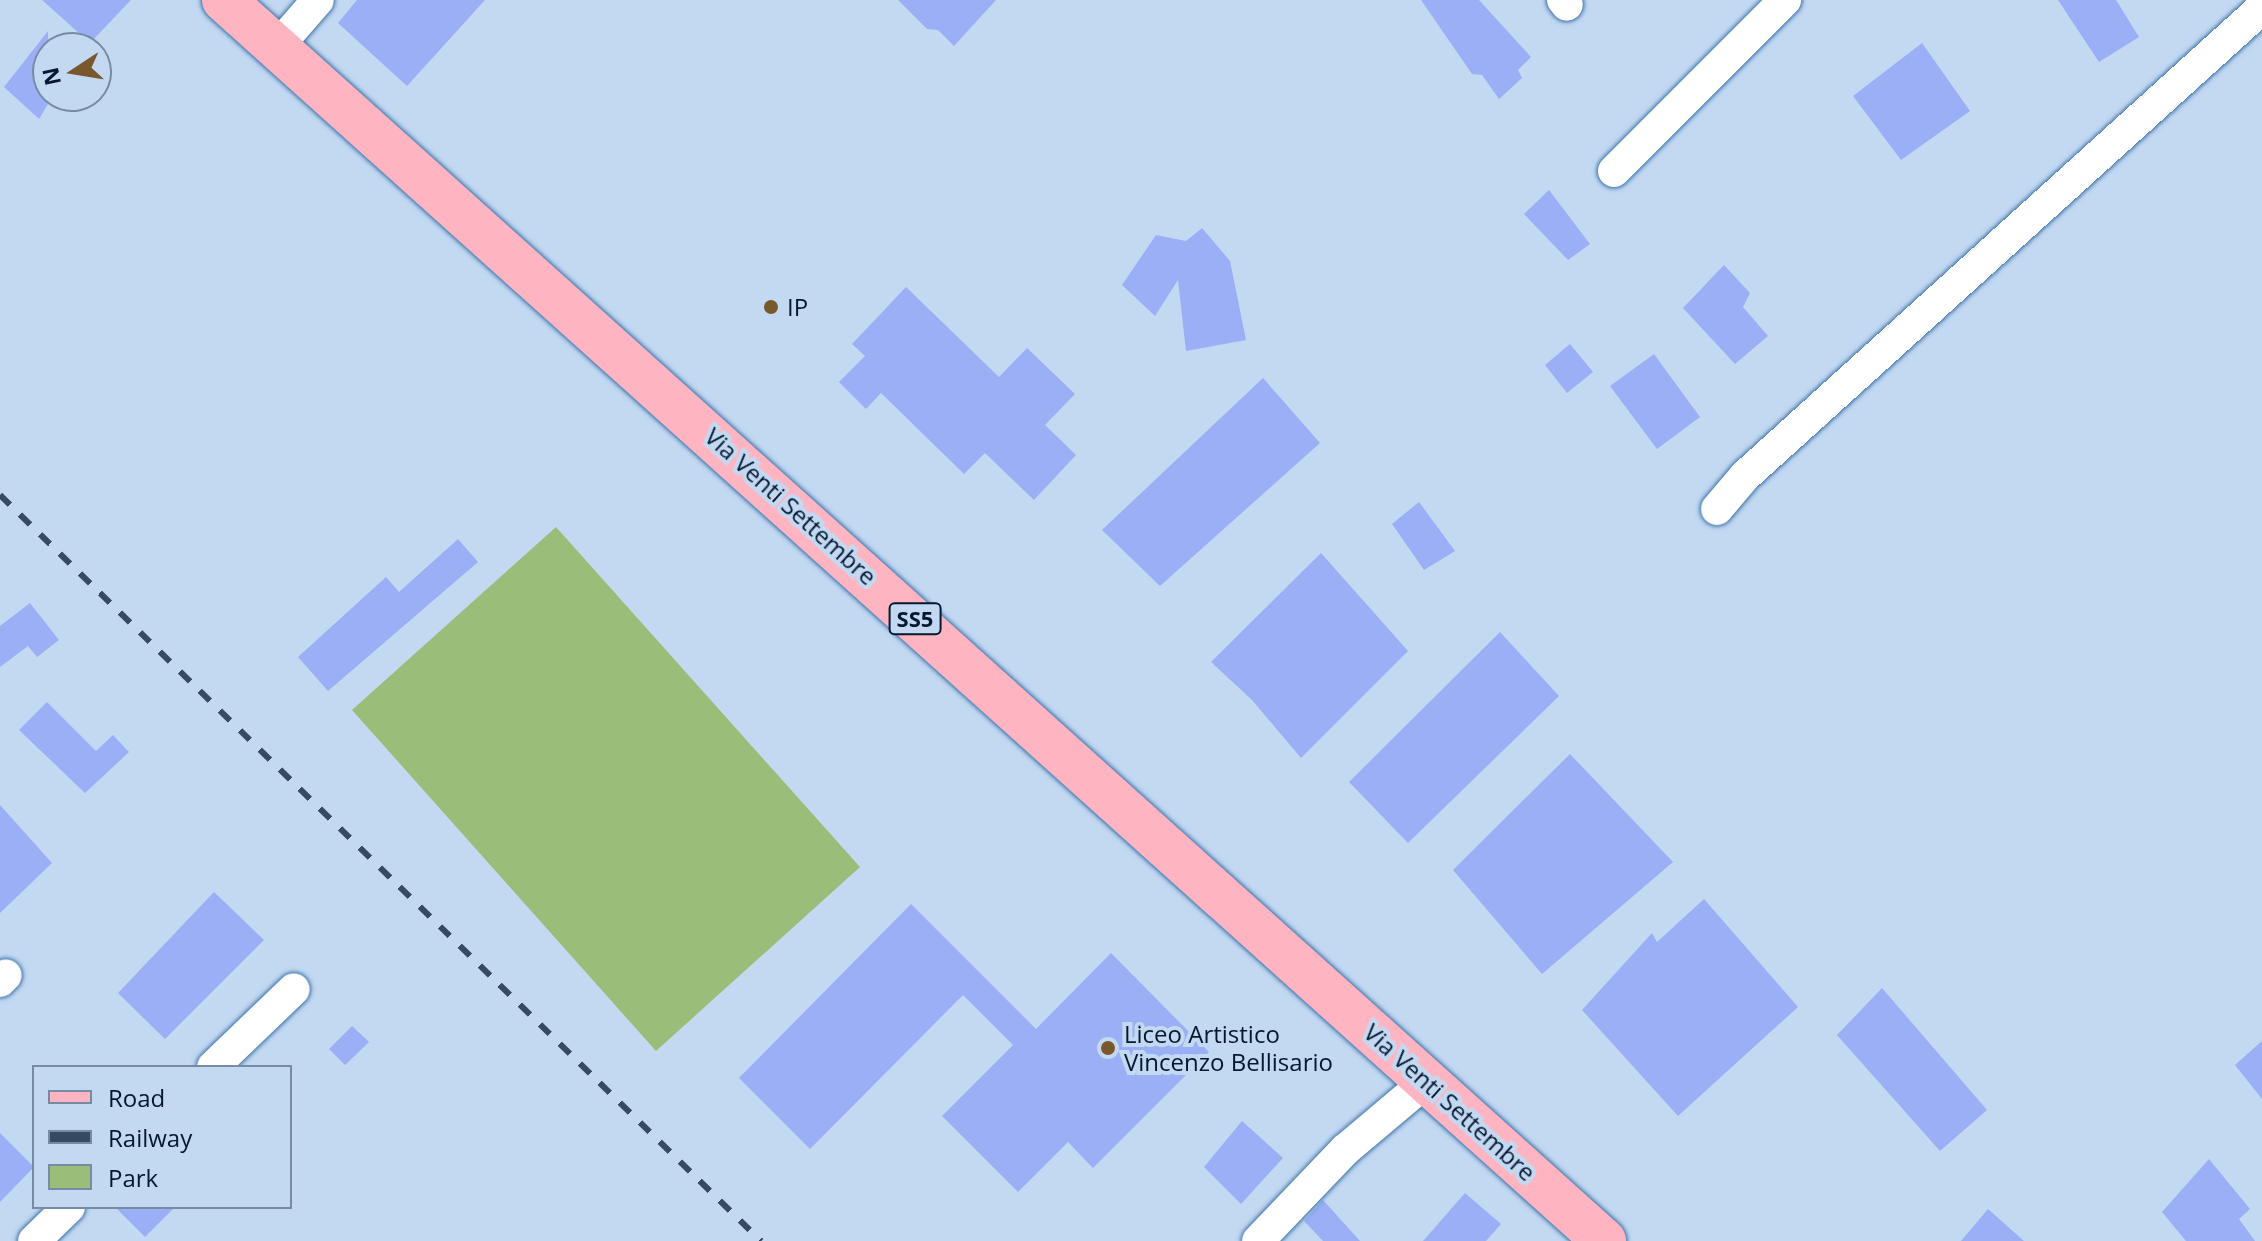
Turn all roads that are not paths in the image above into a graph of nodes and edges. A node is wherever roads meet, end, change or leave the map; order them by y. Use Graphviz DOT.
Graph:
graph roads {
  1 [pos="224,0"];
  2 [pos="318,0"];
  3 [pos="1785,0"];
  4 [pos="2262,8"];
  5 [pos="277,47"];
  6 [pos="1614,171"];
  7 [pos="1717,509"];
  8 [pos="294,989"];
  9 [pos="215,1065"];
  10 [pos="1427,1081"];
  11 [pos="67,1209"];
  12 [pos="34,1241"];
  13 [pos="1258,1241"];
  14 [pos="1604,1241"];
  1 -- 5 [label="main road, Via Venti Settembre / SS5"];
  2 -- 5 [label="street"];
  3 -- 6 [label="street"];
  4 -- 7 [label="street"];
  5 -- 10 [label="main road, Via Venti Settembre / SS5"];
  8 -- 9 [label="street"];
  10 -- 13 [label="street"];
  10 -- 14 [label="main road, Via Venti Settembre / SS5"];
  11 -- 12 [label="street"];
}
